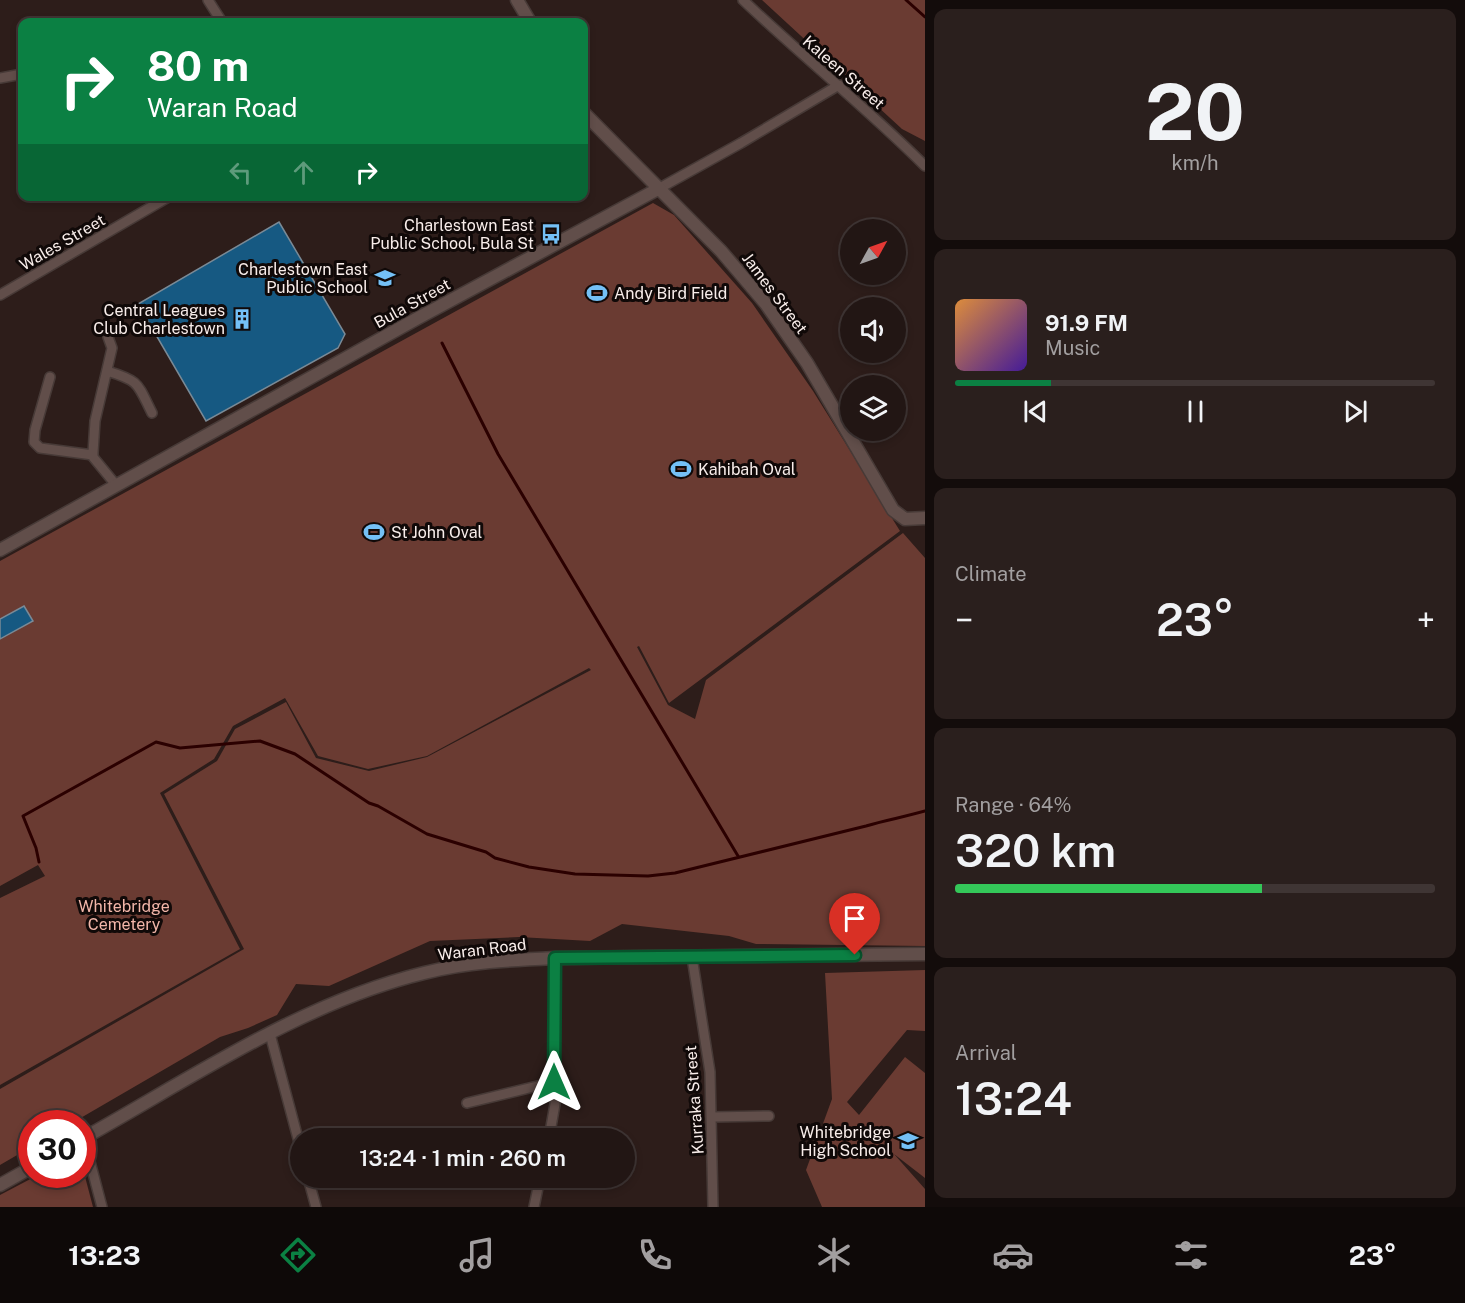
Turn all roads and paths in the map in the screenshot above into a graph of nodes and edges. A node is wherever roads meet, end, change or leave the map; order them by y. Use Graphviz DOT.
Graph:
graph roads {
  1 [pos="208,0"];
  2 [pos="517,0"];
  3 [pos="743,0"];
  4 [pos="219,18"];
  5 [pos="528,18"];
  6 [pos="18,75"];
  7 [pos="0,78"];
  8 [pos="839,85"];
  9 [pos="588,117"];
  10 [pos="925,166"];
  11 [pos="658,189"];
  12 [pos="161,201"];
  13 [pos="0,295"];
  14 [pos="108,337"];
  15 [pos="107,371"];
  16 [pos="50,377"];
  17 [pos="152,412"];
  18 [pos="93,455"];
  19 [pos="116,485"];
  20 [pos="925,518"];
  21 [pos="0,550"];
  22 [pos="925,954"];
  23 [pos="692,957"];
  24 [pos="555,958"];
  25 [pos="270,1034"];
  26 [pos="554,1082"];
  27 [pos="467,1103"];
  28 [pos="769,1116"];
  29 [pos="712,1117"];
  30 [pos="295,1128"];
  31 [pos="551,1128"];
  32 [pos="96,1132"];
  33 [pos="18,1175"];
  34 [pos="0,1185"];
  35 [pos="96,1186"];
  36 [pos="311,1188"];
  37 [pos="538,1188"];
  38 [pos="102,1207"];
  39 [pos="316,1207"];
  40 [pos="534,1207"];
  41 [pos="713,1207"];
  1 -- 4 [label="street"];
  2 -- 5 [label="street"];
  3 -- 8 [label="street, Kaleen Street"];
  6 -- 7 [label="street"];
  8 -- 10 [label="street, Kaleen Street"];
  8 -- 11 [label="street, Bula Street"];
  9 -- 11 [label="street, James Street"];
  11 -- 19 [label="street, Bula Street"];
  11 -- 20 [label="street, James Street"];
  12 -- 13 [label="street, Wales Street"];
  14 -- 15 [label="street"];
  15 -- 17 [label="street"];
  15 -- 18 [label="street"];
  16 -- 18 [label="street"];
  18 -- 19 [label="street"];
  19 -- 21 [label="street, Bula Street"];
  22 -- 23 [label="street, Waran Road"];
  23 -- 24 [label="street, Waran Road"];
  23 -- 29 [label="street, Kurraka Street"];
  24 -- 25 [label="street, Waran Road"];
  24 -- 26 [label="street"];
  25 -- 30 [label="street"];
  25 -- 32 [label="street, Waran Road"];
  26 -- 27 [label="street"];
  26 -- 31 [label="street"];
  28 -- 29 [label="street"];
  29 -- 41 [label="street, Kurraka Street"];
  33 -- 34 [label="street"];
  35 -- 38 [label="street"];
  36 -- 39 [label="street"];
  37 -- 40 [label="street"];
}
